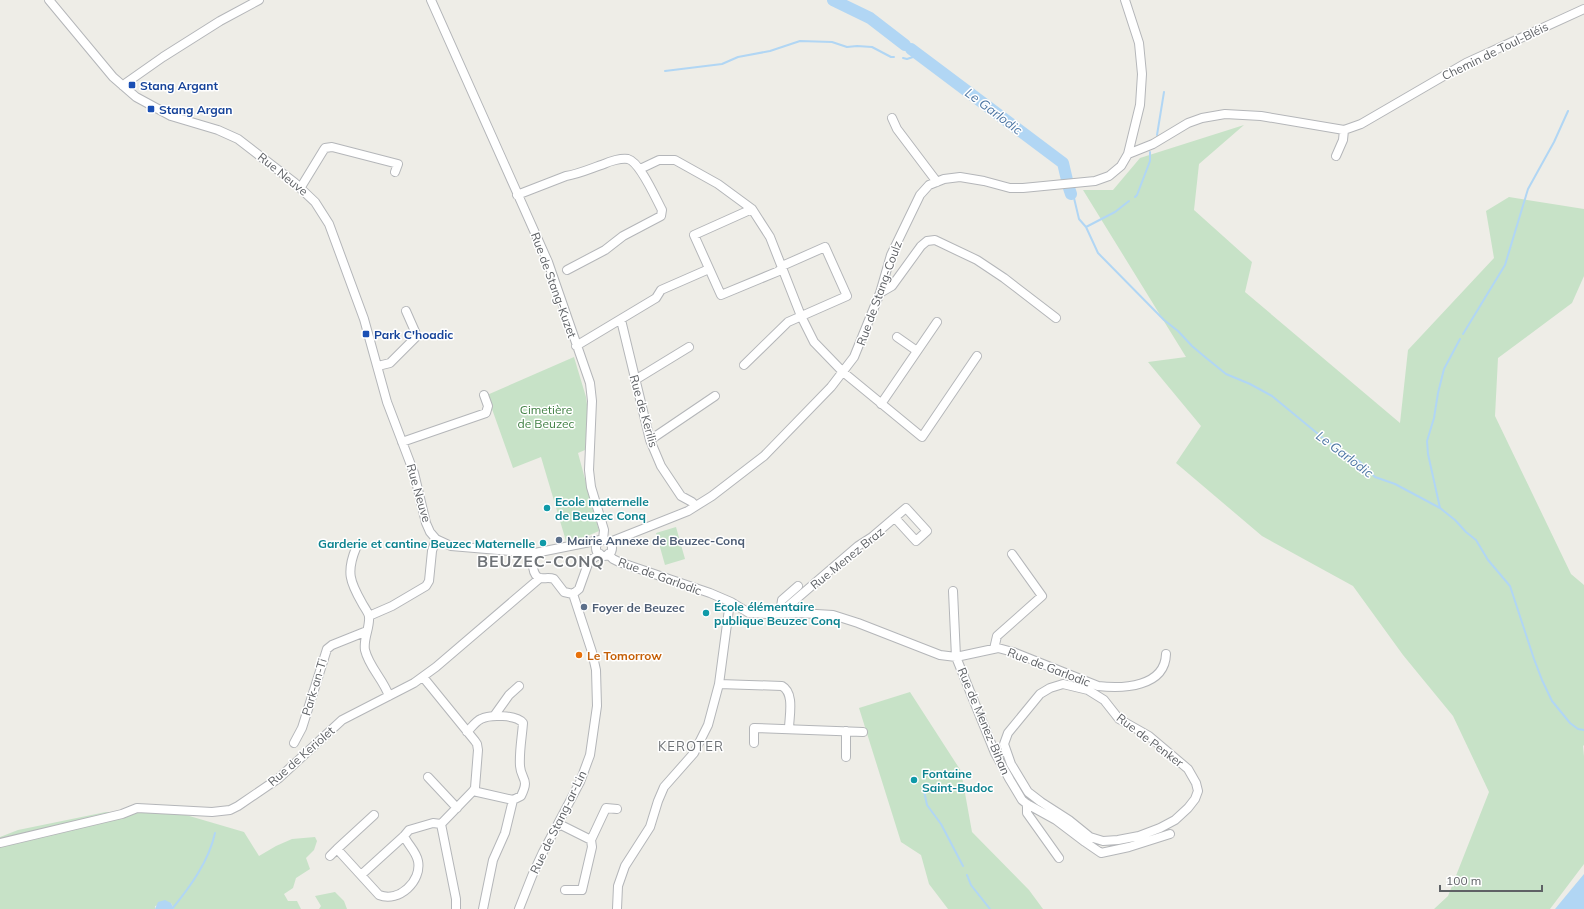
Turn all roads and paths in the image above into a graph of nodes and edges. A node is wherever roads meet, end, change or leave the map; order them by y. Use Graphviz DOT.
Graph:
graph roads {
  1 [pos="49,0"];
  2 [pos="259,0"];
  3 [pos="431,0"];
  4 [pos="1124,0"];
  5 [pos="1584,9"];
  6 [pos="123,86"];
  7 [pos="892,118"];
  8 [pos="1344,130"];
  9 [pos="1128,154"];
  10 [pos="1336,156"];
  11 [pos="640,170"];
  12 [pos="395,172"];
  13 [pos="937,182"];
  14 [pos="301,187"];
  15 [pos="517,195"];
  16 [pos="752,209"];
  17 [pos="782,266"];
  18 [pos="709,269"];
  19 [pos="567,270"];
  20 [pos="880,293"];
  21 [pos="406,311"];
  22 [pos="801,316"];
  23 [pos="1056,318"];
  24 [pos="621,320"];
  25 [pos="936,322"];
  26 [pos="897,337"];
  27 [pos="576,346"];
  28 [pos="689,347"];
  29 [pos="917,351"];
  30 [pos="977,356"];
  31 [pos="744,365"];
  32 [pos="378,366"];
  33 [pos="843,372"];
  34 [pos="635,380"];
  35 [pos="484,395"];
  36 [pos="715,396"];
  37 [pos="881,404"];
  38 [pos="650,440"];
  39 [pos="402,442"];
  40 [pos="681,496"];
  41 [pos="696,506"];
  42 [pos="681,513"];
  43 [pos="895,518"];
  44 [pos="436,539"];
  45 [pos="604,541"];
  46 [pos="356,548"];
  47 [pos="535,554"];
  48 [pos="604,554"];
  49 [pos="1012,554"];
  50 [pos="540,578"];
  51 [pos="798,586"];
  52 [pos="953,591"];
  53 [pos="573,594"];
  54 [pos="731,602"];
  55 [pos="780,613"];
  56 [pos="369,616"];
  57 [pos="366,632"];
  58 [pos="994,649"];
  59 [pos="1166,654"];
  60 [pos="956,657"];
  61 [pos="1062,672"];
  62 [pos="423,677"];
  63 [pos="719,684"];
  64 [pos="1063,684"];
  65 [pos="519,686"];
  66 [pos="389,696"];
  67 [pos="494,716"];
  68 [pos="789,729"];
  69 [pos="846,731"];
  70 [pos="467,732"];
  71 [pos="863,732"];
  72 [pos="294,742"];
  73 [pos="754,743"];
  74 [pos="846,757"];
  75 [pos="428,777"];
  76 [pos="473,792"];
  77 [pos="513,800"];
  78 [pos="1027,804"];
  79 [pos="456,808"];
  80 [pos="617,809"];
  81 [pos="374,815"];
  82 [pos="441,824"];
  83 [pos="559,824"];
  84 [pos="1170,834"];
  85 [pos="404,836"];
  86 [pos="591,840"];
  87 [pos="0,843"];
  88 [pos="338,848"];
  89 [pos="330,856"];
  90 [pos="1059,858"];
  91 [pos="360,875"];
  92 [pos="565,890"];
  93 [pos="456,909"];
  94 [pos="483,909"];
  95 [pos="519,909"];
  96 [pos="617,909"];
  1 -- 6 [label="street, Rue Neuve"];
  2 -- 6 [label="street"];
  3 -- 15 [label="street, Rue de Stang-Kuzet"];
  4 -- 9 [label="street"];
  5 -- 8 [label="street, Chemin de Toul-Bléis"];
  6 -- 14 [label="street, Rue Neuve"];
  7 -- 13 [label="street"];
  8 -- 9 [label="street, Chemin de Toul-Bléis"];
  8 -- 10 [label="street"];
  9 -- 13 [label="street, Rue de Stang-Coulz"];
  11 -- 15 [label="street"];
  11 -- 16 [label="street"];
  11 -- 19 [label="street"];
  12 -- 14 [label="street"];
  13 -- 20 [label="street, Rue de Stang-Coulz"];
  14 -- 32 [label="street, Rue Neuve"];
  15 -- 27 [label="street, Rue de Stang-Kuzet"];
  16 -- 17 [label="street"];
  16 -- 18 [label="street"];
  17 -- 18 [label="street"];
  17 -- 22 [label="street"];
  17 -- 22 [label="street"];
  18 -- 24 [label="street"];
  20 -- 23 [label="street"];
  20 -- 33 [label="street, Rue de Stang-Coulz"];
  21 -- 32 [label="street"];
  22 -- 31 [label="street"];
  22 -- 33 [label="street"];
  24 -- 27 [label="street"];
  24 -- 34 [label="street, Rue de Kerilis"];
  25 -- 29 [label="street"];
  26 -- 29 [label="street"];
  27 -- 45 [label="street, Rue de Stang-Kuzet"];
  28 -- 34 [label="street"];
  29 -- 37 [label="street"];
  30 -- 37 [label="street"];
  32 -- 39 [label="street, Rue Neuve"];
  33 -- 37 [label="street"];
  33 -- 41 [label="street, Rue de Stang-Coulz"];
  34 -- 38 [label="street, Rue de Kerilis"];
  35 -- 39 [label="street"];
  36 -- 38 [label="street"];
  38 -- 40 [label="street, Rue de Kerilis"];
  39 -- 44 [label="street, Rue Neuve"];
  40 -- 41 [label="street, Rue de Kerilis"];
  40 -- 42 [label="street"];
  41 -- 42 [label="street, Rue de Stang-Coulz"];
  42 -- 45 [label="street, Rue de Stang-Coulz"];
  43 -- 55 [label="street, Rue Menez Braz"];
  44 -- 47 [label="street"];
  44 -- 56 [label="street"];
  45 -- 47 [label="street, Rue de Stang-Coulz"];
  45 -- 48 [label="street"];
  45 -- 48 [label="street"];
  46 -- 56 [label="street"];
  47 -- 50 [label="street"];
  48 -- 53 [label="street"];
  48 -- 54 [label="street, Rue de Garlodic"];
  49 -- 58 [label="street"];
  50 -- 53 [label="street"];
  50 -- 62 [label="street, Rue de Keriolet"];
  51 -- 55 [label="street"];
  52 -- 60 [label="street, Rue de Menez-Bihan"];
  53 -- 83 [label="street, Rue de Stang-ar-Lin"];
  54 -- 55 [label="street, Rue de Garlodic"];
  54 -- 63 [label="street"];
  55 -- 60 [label="street, Rue de Garlodic"];
  56 -- 57 [label="street"];
  57 -- 66 [label="street"];
  57 -- 72 [label="street, Park-an-Ti"];
  58 -- 60 [label="street, Rue de Garlodic"];
  58 -- 61 [label="street, Rue de Garlodic"];
  59 -- 61 [label="street, Rue de Garlodic"];
  60 -- 78 [label="street, Rue de Menez-Bihan"];
  61 -- 64 [label="street"];
  62 -- 66 [label="street, Rue de Keriolet"];
  62 -- 70 [label="street"];
  63 -- 68 [label="street"];
  63 -- 96 [label="street"];
  64 -- 64 [label="street, Rue de Penker"];
  65 -- 67 [label="street"];
  66 -- 87 [label="street, Rue de Keriolet"];
  67 -- 70 [label="street"];
  67 -- 77 [label="street"];
  68 -- 69 [label="street"];
  68 -- 73 [label="street"];
  69 -- 71 [label="street"];
  69 -- 74 [label="street"];
  70 -- 76 [label="street"];
  75 -- 79 [label="street"];
  76 -- 77 [label="street"];
  76 -- 79 [label="street"];
  77 -- 94 [label="street"];
  78 -- 84 [label="street, Rue de Menez-Bihan"];
  78 -- 90 [label="street"];
  79 -- 82 [label="street"];
  80 -- 86 [label="street"];
  81 -- 88 [label="street"];
  82 -- 85 [label="street"];
  82 -- 93 [label="street"];
  83 -- 86 [label="street"];
  83 -- 95 [label="street, Rue de Stang-ar-Lin"];
  85 -- 91 [label="street"];
  85 -- 91 [label="street"];
  86 -- 92 [label="street"];
  88 -- 89 [label="street"];
  88 -- 91 [label="street"];
}
